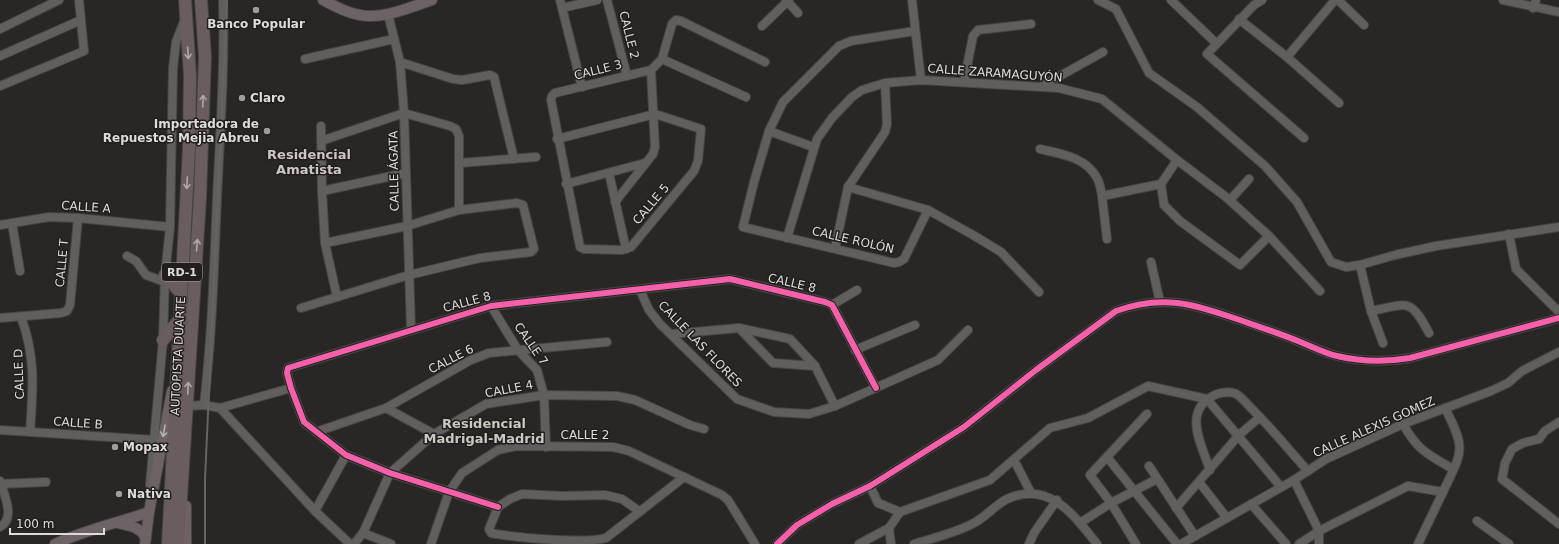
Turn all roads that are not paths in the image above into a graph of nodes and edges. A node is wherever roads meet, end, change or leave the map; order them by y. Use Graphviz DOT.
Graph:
graph roads {
  1 [pos="59,0"];
  2 [pos="79,0"];
  3 [pos="185,0"];
  4 [pos="201,0"];
  5 [pos="206,0"];
  6 [pos="222,0"];
  7 [pos="323,0"];
  8 [pos="432,0"];
  9 [pos="597,0"];
  10 [pos="607,0"];
  11 [pos="788,0"];
  12 [pos="912,0"];
  13 [pos="1098,0"];
  14 [pos="1171,0"];
  15 [pos="1262,0"];
  16 [pos="1337,0"];
  17 [pos="1503,0"];
  18 [pos="1251,3"];
  19 [pos="561,4"];
  20 [pos="1535,4"];
  21 [pos="1559,12"];
  22 [pos="798,13"];
  23 [pos="388,14"];
  24 [pos="186,16"];
  25 [pos="1239,19"];
  26 [pos="81,20"];
  27 [pos="204,23"];
  28 [pos="1031,24"];
  29 [pos="1364,25"];
  30 [pos="762,26"];
  31 [pos="0,29"];
  32 [pos="916,31"];
  33 [pos="394,39"];
  34 [pos="1216,43"];
  35 [pos="1103,52"];
  36 [pos="0,56"];
  37 [pos="1287,57"];
  38 [pos="305,59"];
  39 [pos="662,59"];
  40 [pos="400,62"];
  41 [pos="765,62"];
  42 [pos="651,70"];
  43 [pos="627,76"];
  44 [pos="921,80"];
  45 [pos="964,82"];
  46 [pos="885,83"];
  47 [pos="0,86"];
  48 [pos="582,87"];
  49 [pos="1042,87"];
  50 [pos="746,97"];
  51 [pos="1339,103"];
  52 [pos="404,113"];
  53 [pos="655,114"];
  54 [pos="322,126"];
  55 [pos="769,131"];
  56 [pos="1304,138"];
  57 [pos="557,139"];
  58 [pos="322,141"];
  59 [pos="813,147"];
  60 [pos="1040,149"];
  61 [pos="536,156"];
  62 [pos="514,159"];
  63 [pos="1177,160"];
  64 [pos="460,163"];
  65 [pos="645,163"];
  66 [pos="406,173"];
  67 [pos="609,173"];
  68 [pos="1248,180"];
  69 [pos="566,184"];
  70 [pos="1161,184"];
  71 [pos="848,187"];
  72 [pos="322,191"];
  73 [pos="1102,196"];
  74 [pos="1230,200"];
  75 [pos="615,202"];
  76 [pos="459,210"];
  77 [pos="928,210"];
  78 [pos="78,218"];
  79 [pos="12,223"];
  80 [pos="0,225"];
  81 [pos="170,226"];
  82 [pos="407,226"];
  83 [pos="1559,227"];
  84 [pos="1509,234"];
  85 [pos="1269,236"];
  86 [pos="787,238"];
  87 [pos="1107,239"];
  88 [pos="326,243"];
  89 [pos="835,248"];
  90 [pos="626,249"];
  91 [pos="127,256"];
  92 [pos="1151,262"];
  93 [pos="1360,266"];
  94 [pos="20,271"];
  95 [pos="409,275"];
  96 [pos="165,278"];
  97 [pos="640,290"];
  98 [pos="857,290"];
  99 [pos="1039,292"];
  100 [pos="1320,292"];
  101 [pos="181,293"];
  102 [pos="338,297"];
  103 [pos="1160,302"];
  104 [pos="832,305"];
  105 [pos="491,306"];
  106 [pos="301,308"];
  107 [pos="1371,311"];
  108 [pos="1559,312"];
  109 [pos="21,317"];
  110 [pos="0,318"];
  111 [pos="1559,318"];
  112 [pos="179,320"];
  113 [pos="915,325"];
  114 [pos="739,328"];
  115 [pos="411,329"];
  116 [pos="968,330"];
  117 [pos="1429,333"];
  118 [pos="672,334"];
  119 [pos="163,340"];
  120 [pos="607,342"];
  121 [pos="1383,343"];
  122 [pos="518,350"];
  123 [pos="855,350"];
  124 [pos="1559,352"];
  125 [pos="176,365"];
  126 [pos="815,366"];
  127 [pos="291,388"];
  128 [pos="876,388"];
  129 [pos="544,395"];
  130 [pos="1207,399"];
  131 [pos="204,405"];
  132 [pos="187,406"];
  133 [pos="835,406"];
  134 [pos="220,408"];
  135 [pos="386,408"];
  136 [pos="1445,408"];
  137 [pos="1147,414"];
  138 [pos="1260,416"];
  139 [pos="1559,422"];
  140 [pos="1403,424"];
  141 [pos="185,427"];
  142 [pos="704,429"];
  143 [pos="0,430"];
  144 [pos="30,432"];
  145 [pos="316,432"];
  146 [pos="434,434"];
  147 [pos="1239,436"];
  148 [pos="154,440"];
  149 [pos="174,446"];
  150 [pos="546,447"];
  151 [pos="346,455"];
  152 [pos="1107,457"];
  153 [pos="1014,460"];
  154 [pos="1149,466"];
  155 [pos="1454,469"];
  156 [pos="1210,470"];
  157 [pos="1308,471"];
  158 [pos="390,473"];
  159 [pos="684,477"];
  160 [pos="1157,479"];
  161 [pos="1294,480"];
  162 [pos="0,482"];
  163 [pos="46,482"];
  164 [pos="1199,482"];
  165 [pos="870,486"];
  166 [pos="1281,487"];
  167 [pos="1135,490"];
  168 [pos="449,492"];
  169 [pos="1443,492"];
  170 [pos="1031,493"];
  171 [pos="1057,500"];
  172 [pos="1111,503"];
  173 [pos="1251,504"];
  174 [pos="498,507"];
  175 [pos="1176,508"];
  176 [pos="315,511"];
  177 [pos="639,511"];
  178 [pos="149,512"];
  179 [pos="900,512"];
  180 [pos="1227,518"];
  181 [pos="1477,521"];
  182 [pos="118,523"];
  183 [pos="147,523"];
  184 [pos="1080,523"];
  185 [pos="1559,524"];
  186 [pos="0,527"];
  187 [pos="888,528"];
  188 [pos="1319,531"];
  189 [pos="362,533"];
  190 [pos="1195,536"];
  191 [pos="146,542"];
  192 [pos="55,544"];
  193 [pos="163,544"];
  194 [pos="168,544"];
  195 [pos="178,544"];
  196 [pos="186,544"];
  197 [pos="350,544"];
  198 [pos="354,544"];
  199 [pos="391,544"];
  200 [pos="431,544"];
  201 [pos="756,544"];
  202 [pos="777,544"];
  203 [pos="859,544"];
  204 [pos="891,544"];
  205 [pos="914,544"];
  206 [pos="1029,544"];
  207 [pos="1097,544"];
  208 [pos="1136,544"];
  209 [pos="1177,544"];
  210 [pos="1182,544"];
  211 [pos="1286,544"];
  212 [pos="1300,544"];
  213 [pos="1319,544"];
  214 [pos="1418,544"];
  215 [pos="1509,544"];
  1 -- 31 [label="street"];
  2 -- 26 [label="street"];
  3 -- 24 [label="highway, AUTOPISTA DUARTE / RD-1"];
  4 -- 27 [label="highway, AUTOPISTA DUARTE / RD-1"];
  5 -- 27 [label="main road"];
  6 -- 131 [label="street"];
  7 -- 23 [label="main road"];
  8 -- 23 [label="main road"];
  9 -- 19 [label="street"];
  10 -- 43 [label="street, CALLE 2"];
  11 -- 22 [label="street"];
  11 -- 30 [label="street"];
  12 -- 32 [label="street"];
  13 -- 93 [label="street"];
  14 -- 34 [label="street"];
  15 -- 18 [label="street"];
  16 -- 29 [label="street"];
  16 -- 37 [label="street"];
  17 -- 20 [label="street"];
  18 -- 25 [label="street"];
  19 -- 48 [label="street"];
  20 -- 21 [label="street"];
  23 -- 33 [label="street, CALLE ÁGATA"];
  24 -- 81 [label="street"];
  24 -- 101 [label="highway, AUTOPISTA DUARTE / RD-1, one-way"];
  25 -- 34 [label="street"];
  25 -- 37 [label="street"];
  26 -- 36 [label="street"];
  26 -- 47 [label="street"];
  132 -- 27 [label="highway, AUTOPISTA DUARTE / RD-1, one-way"];
  28 -- 45 [label="street"];
  32 -- 44 [label="street"];
  32 -- 55 [label="street"];
  33 -- 38 [label="street"];
  33 -- 40 [label="street, CALLE ÁGATA"];
  34 -- 56 [label="street"];
  35 -- 49 [label="street"];
  37 -- 51 [label="street"];
  39 -- 41 [label="street"];
  39 -- 42 [label="street"];
  39 -- 50 [label="street"];
  40 -- 52 [label="street, CALLE ÁGATA"];
  40 -- 62 [label="street"];
  42 -- 43 [label="street, CALLE 3"];
  42 -- 53 [label="street"];
  43 -- 48 [label="street, CALLE 3"];
  44 -- 45 [label="street, CALLE ZARAMAGUYÓN"];
  44 -- 46 [label="street, CALLE ZARAMAGUYÓN"];
  45 -- 49 [label="street, CALLE ZARAMAGUYÓN"];
  46 -- 59 [label="street, CALLE ZARAMAGUYÓN"];
  46 -- 71 [label="street"];
  48 -- 57 [label="street, CALLE 3"];
  49 -- 63 [label="street, CALLE ZARAMAGUYÓN"];
  52 -- 58 [label="street"];
  52 -- 64 [label="street"];
  52 -- 66 [label="street, CALLE ÁGATA"];
  53 -- 57 [label="street"];
  53 -- 65 [label="street"];
  53 -- 90 [label="street, CALLE 5"];
  54 -- 58 [label="street"];
  55 -- 59 [label="street"];
  55 -- 86 [label="street, CALLE ROLÓN"];
  57 -- 69 [label="street"];
  58 -- 72 [label="street"];
  59 -- 86 [label="street, CALLE ZARAMAGUYÓN"];
  60 -- 73 [label="street"];
  61 -- 62 [label="street"];
  62 -- 64 [label="street"];
  63 -- 70 [label="street"];
  63 -- 74 [label="street, CALLE ZARAMAGUYÓN"];
  64 -- 76 [label="street"];
  65 -- 67 [label="street"];
  65 -- 75 [label="street"];
  66 -- 72 [label="street"];
  66 -- 82 [label="street, CALLE ÁGATA"];
  67 -- 69 [label="street"];
  67 -- 75 [label="street"];
  68 -- 74 [label="street"];
  69 -- 90 [label="street"];
  70 -- 73 [label="street"];
  70 -- 85 [label="street"];
  71 -- 77 [label="street"];
  71 -- 89 [label="street"];
  72 -- 88 [label="street"];
  73 -- 87 [label="street"];
  74 -- 85 [label="street, CALLE ZARAMAGUYÓN"];
  75 -- 90 [label="street"];
  76 -- 82 [label="street"];
  76 -- 95 [label="street"];
  77 -- 89 [label="street, CALLE ROLÓN"];
  77 -- 99 [label="street"];
  78 -- 79 [label="street, CALLE A"];
  78 -- 81 [label="street, CALLE A"];
  78 -- 109 [label="street, CALLE T"];
  79 -- 80 [label="street, CALLE A"];
  79 -- 94 [label="street"];
  81 -- 96 [label="street"];
  82 -- 88 [label="street"];
  82 -- 95 [label="street, CALLE ÁGATA"];
  83 -- 84 [label="street"];
  84 -- 93 [label="street"];
  84 -- 108 [label="street"];
  85 -- 100 [label="street, CALLE ZARAMAGUYÓN"];
  86 -- 89 [label="street, CALLE ROLÓN"];
  88 -- 102 [label="street"];
  91 -- 96 [label="street"];
  92 -- 103 [label="street"];
  93 -- 107 [label="street"];
  95 -- 102 [label="street"];
  95 -- 115 [label="street, CALLE ÁGATA"];
  96 -- 101 [label="highway"];
  96 -- 119 [label="street"];
  97 -- 104 [label="street, CALLE 8"];
  97 -- 105 [label="street, CALLE 8"];
  97 -- 118 [label="street, CALLE LAS FLORES"];
  98 -- 104 [label="street"];
  101 -- 112 [label="highway, AUTOPISTA DUARTE / RD-1"];
  102 -- 106 [label="street"];
  103 -- 111 [label="street"];
  103 -- 165 [label="street"];
  104 -- 123 [label="street"];
  105 -- 115 [label="street, CALLE 8"];
  105 -- 122 [label="street, CALLE 7"];
  107 -- 117 [label="street"];
  107 -- 121 [label="street"];
  109 -- 110 [label="street"];
  109 -- 144 [label="street, CALLE D"];
  112 -- 119 [label="highway"];
  112 -- 125 [label="highway, AUTOPISTA DUARTE / RD-1"];
  113 -- 123 [label="street"];
  114 -- 118 [label="street"];
  114 -- 126 [label="street"];
  114 -- 126 [label="street"];
  115 -- 127 [label="street, CALLE 8"];
  116 -- 128 [label="street, CALLE LAS FLORES"];
  118 -- 133 [label="street, CALLE LAS FLORES"];
  119 -- 148 [label="street"];
  120 -- 122 [label="street, CALLE 6"];
  122 -- 129 [label="street, CALLE 7"];
  122 -- 135 [label="street, CALLE 6"];
  123 -- 128 [label="street"];
  124 -- 136 [label="street, CALLE ALEXIS GOMEZ"];
  125 -- 149 [label="highway, AUTOPISTA DUARTE / RD-1"];
  125 -- 178 [label="main road, one-way"];
  126 -- 133 [label="street"];
  127 -- 134 [label="street"];
  127 -- 145 [label="street, CALLE 8"];
  128 -- 133 [label="street, CALLE LAS FLORES"];
  129 -- 142 [label="street, CALLE 4"];
  129 -- 146 [label="street, CALLE 4"];
  129 -- 150 [label="street, CALLE 7"];
  130 -- 138 [label="street"];
  130 -- 147 [label="street"];
  130 -- 153 [label="street"];
  130 -- 156 [label="street"];
  131 -- 132 [label="street"];
  131 -- 134 [label="street"];
  132 -- 141 [label="highway, AUTOPISTA DUARTE / RD-1"];
  134 -- 176 [label="street"];
  135 -- 145 [label="street, CALLE 6"];
  135 -- 146 [label="street"];
  136 -- 140 [label="street, CALLE ALEXIS GOMEZ"];
  136 -- 155 [label="street"];
  137 -- 152 [label="street"];
  138 -- 147 [label="street"];
  138 -- 157 [label="street"];
  139 -- 185 [label="street"];
  140 -- 155 [label="street"];
  140 -- 157 [label="street, CALLE ALEXIS GOMEZ"];
  141 -- 195 [label="highway, RD-1"];
  141 -- 196 [label="main road"];
  143 -- 144 [label="street, CALLE B"];
  144 -- 148 [label="street, CALLE B"];
  145 -- 151 [label="street, CALLE 8"];
  146 -- 158 [label="street, CALLE 4"];
  147 -- 156 [label="street"];
  147 -- 166 [label="street"];
  148 -- 178 [label="street"];
  149 -- 193 [label="main road"];
  149 -- 194 [label="highway, AUTOPISTA DUARTE / RD-1"];
  150 -- 159 [label="street, CALLE 2"];
  150 -- 168 [label="street, CALLE 2"];
  151 -- 158 [label="street, CALLE 8"];
  151 -- 176 [label="street"];
  152 -- 167 [label="street"];
  152 -- 172 [label="street"];
  153 -- 170 [label="street"];
  153 -- 179 [label="street"];
  154 -- 160 [label="street"];
  155 -- 169 [label="street"];
  156 -- 164 [label="street"];
  157 -- 161 [label="street, CALLE ALEXIS GOMEZ"];
  158 -- 168 [label="street, CALLE 8"];
  158 -- 189 [label="street, CALLE 4"];
  159 -- 177 [label="street"];
  159 -- 201 [label="street, CALLE 2"];
  160 -- 167 [label="street"];
  160 -- 175 [label="street"];
  161 -- 166 [label="street, CALLE ALEXIS GOMEZ"];
  161 -- 188 [label="street"];
  162 -- 163 [label="street"];
  162 -- 186 [label="street"];
  164 -- 175 [label="street"];
  164 -- 180 [label="street"];
  165 -- 179 [label="street"];
  165 -- 202 [label="street"];
  166 -- 173 [label="street, CALLE ALEXIS GOMEZ"];
  167 -- 172 [label="street"];
  167 -- 209 [label="street"];
  168 -- 174 [label="street, CALLE 8"];
  168 -- 200 [label="street, CALLE 2"];
  169 -- 188 [label="street"];
  169 -- 214 [label="street"];
  170 -- 171 [label="street"];
  170 -- 205 [label="street"];
  171 -- 184 [label="street"];
  171 -- 206 [label="street"];
  172 -- 184 [label="street"];
  172 -- 208 [label="street"];
  173 -- 180 [label="street, CALLE ALEXIS GOMEZ"];
  173 -- 211 [label="street"];
  174 -- 177 [label="street"];
  174 -- 177 [label="street"];
  175 -- 190 [label="street"];
  176 -- 197 [label="street"];
  178 -- 182 [label="main road"];
  178 -- 183 [label="main road"];
  179 -- 187 [label="street"];
  180 -- 190 [label="street, CALLE ALEXIS GOMEZ"];
  181 -- 215 [label="street"];
  182 -- 183 [label="main road"];
  182 -- 191 [label="main road"];
  182 -- 192 [label="main road"];
  183 -- 191 [label="main road"];
  184 -- 207 [label="street"];
  187 -- 203 [label="street"];
  187 -- 204 [label="street"];
  188 -- 212 [label="street"];
  188 -- 213 [label="street"];
  189 -- 198 [label="street, CALLE 4"];
  189 -- 199 [label="street"];
  190 -- 210 [label="street, CALLE ALEXIS GOMEZ"];
}
